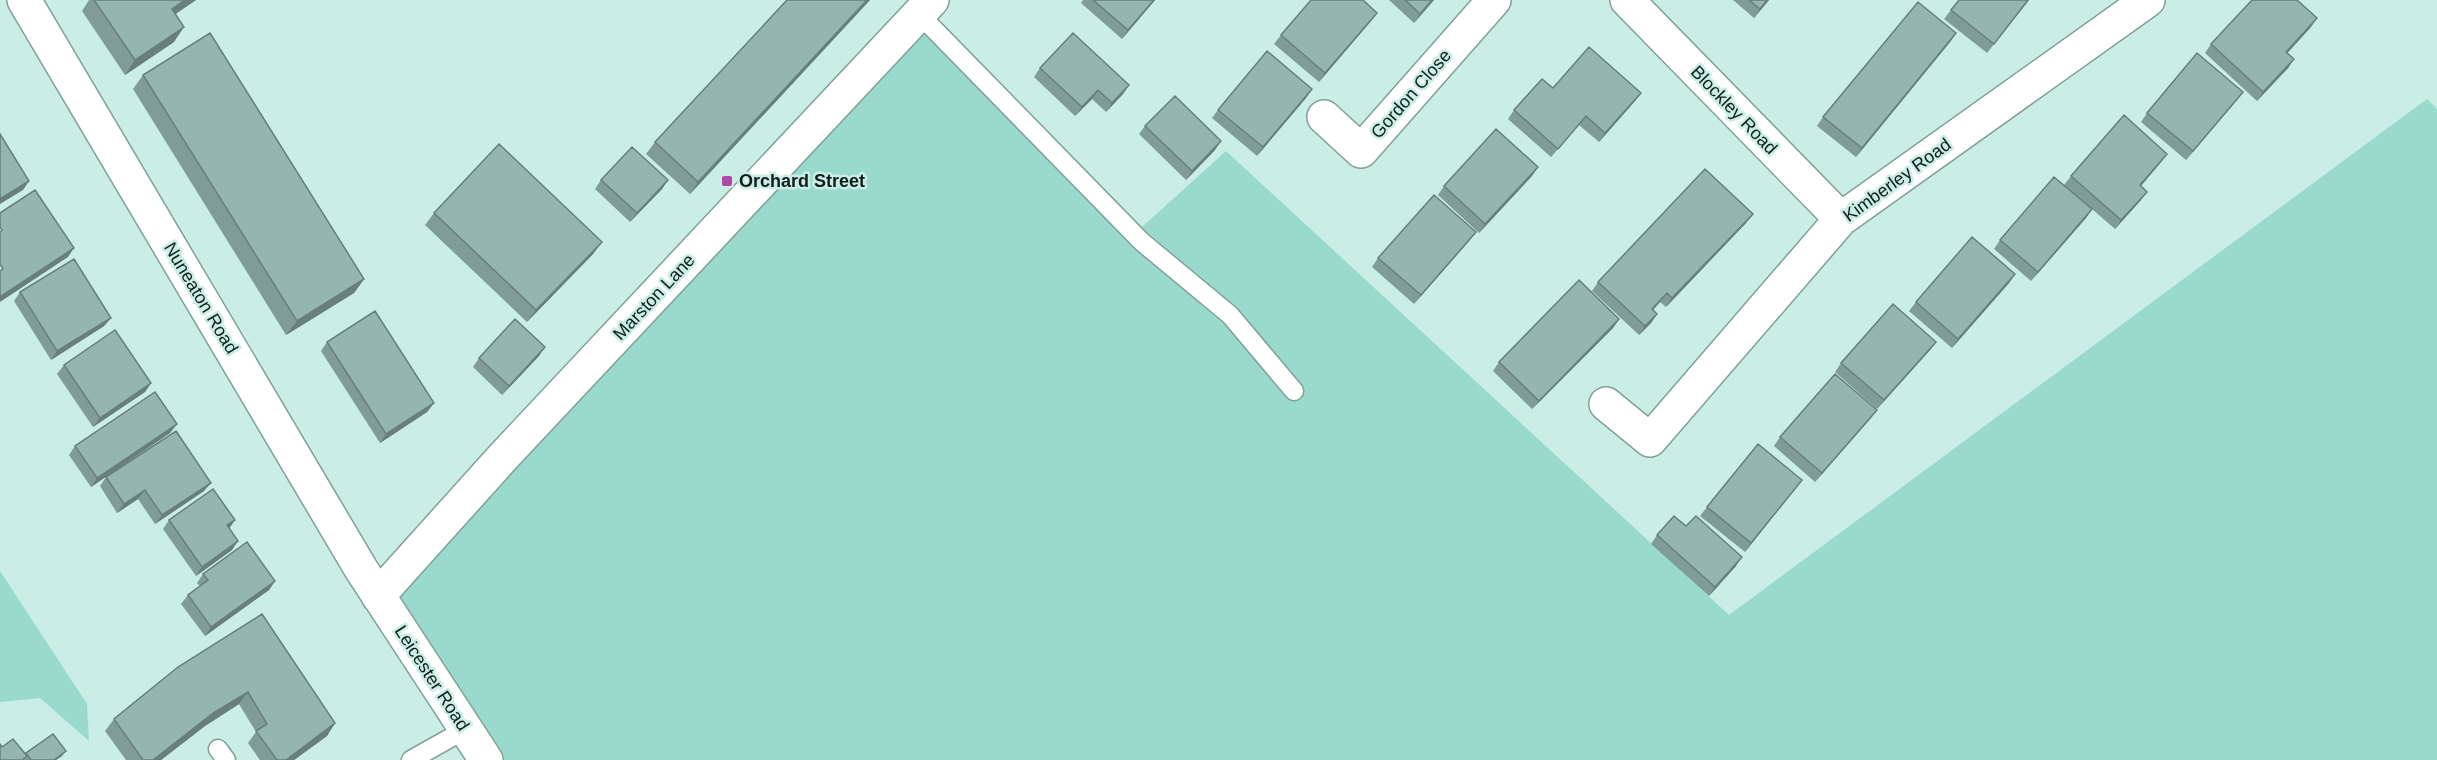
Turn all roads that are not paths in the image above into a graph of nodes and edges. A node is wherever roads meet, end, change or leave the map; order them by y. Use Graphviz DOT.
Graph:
graph roads {
  1 [pos="24,0"];
  2 [pos="1494,0"];
  3 [pos="1627,0"];
  4 [pos="2148,0"];
  5 [pos="925,7"];
  6 [pos="1324,117"];
  7 [pos="1841,219"];
  8 [pos="1294,391"];
  9 [pos="1606,404"];
  10 [pos="378,596"];
  11 [pos="466,729"];
  12 [pos="411,760"];
  13 [pos="486,760"];
  1 -- 10 [label="street, Nuneaton Road"];
  2 -- 6 [label="street, Gordon Close"];
  3 -- 7 [label="street, Blockley Road"];
  4 -- 7 [label="street, Kimberley Road"];
  5 -- 8 [label="lane"];
  5 -- 10 [label="street, Marston Lane"];
  7 -- 9 [label="street, Kimberley Road"];
  10 -- 11 [label="street, Leicester Road"];
  11 -- 12 [label="lane"];
  11 -- 13 [label="street, Leicester Road"];
}
